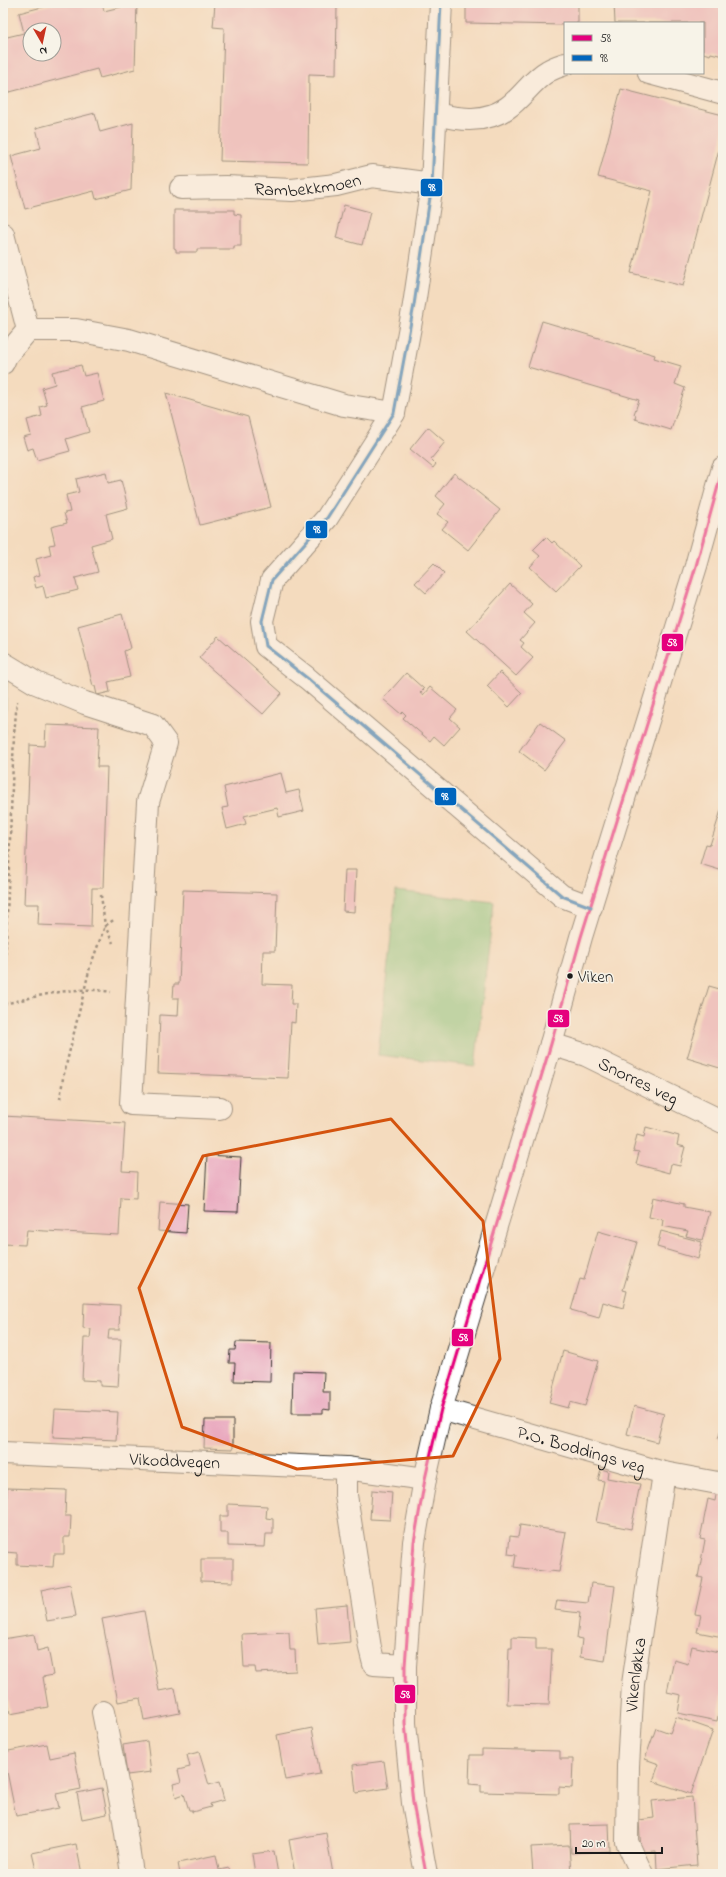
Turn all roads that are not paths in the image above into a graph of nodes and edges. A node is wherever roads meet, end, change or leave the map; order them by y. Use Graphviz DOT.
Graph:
graph roads {
  1 [pos="441,3"];
  2 [pos="564,64"];
  3 [pos="653,74"];
  4 [pos="723,93"];
  5 [pos="436,114"];
  6 [pos="432,184"];
  7 [pos="181,188"];
  8 [pos="3,234"];
  9 [pos="28,330"];
  10 [pos="3,363"];
  11 [pos="394,413"];
  12 [pos="723,468"];
  13 [pos="11,668"];
  14 [pos="591,907"];
  15 [pos="551,1044"];
  16 [pos="220,1108"];
  17 [pos="723,1122"];
  18 [pos="441,1409"];
  19 [pos="3,1453"];
  20 [pos="346,1468"];
  21 [pos="664,1473"];
  22 [pos="425,1478"];
  23 [pos="723,1484"];
  24 [pos="405,1666"];
  25 [pos="103,1712"];
  26 [pos="132,1874"];
  27 [pos="426,1874"];
  28 [pos="642,1874"];
  1 -- 5 [label="street"];
  2 -- 5 [label="street"];
  3 -- 4 [label="street"];
  5 -- 6 [label="street"];
  6 -- 7 [label="street, Rambekkmoen"];
  6 -- 11 [label="street"];
  8 -- 9 [label="street"];
  9 -- 10 [label="street"];
  9 -- 11 [label="street"];
  11 -- 14 [label="street"];
  12 -- 14 [label="street"];
  13 -- 16 [label="street"];
  14 -- 15 [label="street"];
  15 -- 17 [label="street, Snorres veg"];
  15 -- 18 [label="street"];
  18 -- 21 [label="street, P.O. Boddings veg"];
  18 -- 22 [label="street"];
  19 -- 20 [label="street, Vikoddvegen"];
  20 -- 22 [label="street, Vikoddvegen"];
  20 -- 24 [label="street"];
  21 -- 23 [label="street, P.O. Boddings veg"];
  21 -- 28 [label="street, Vikenløkka"];
  22 -- 24 [label="street"];
  24 -- 27 [label="street"];
  25 -- 26 [label="street"];
}
